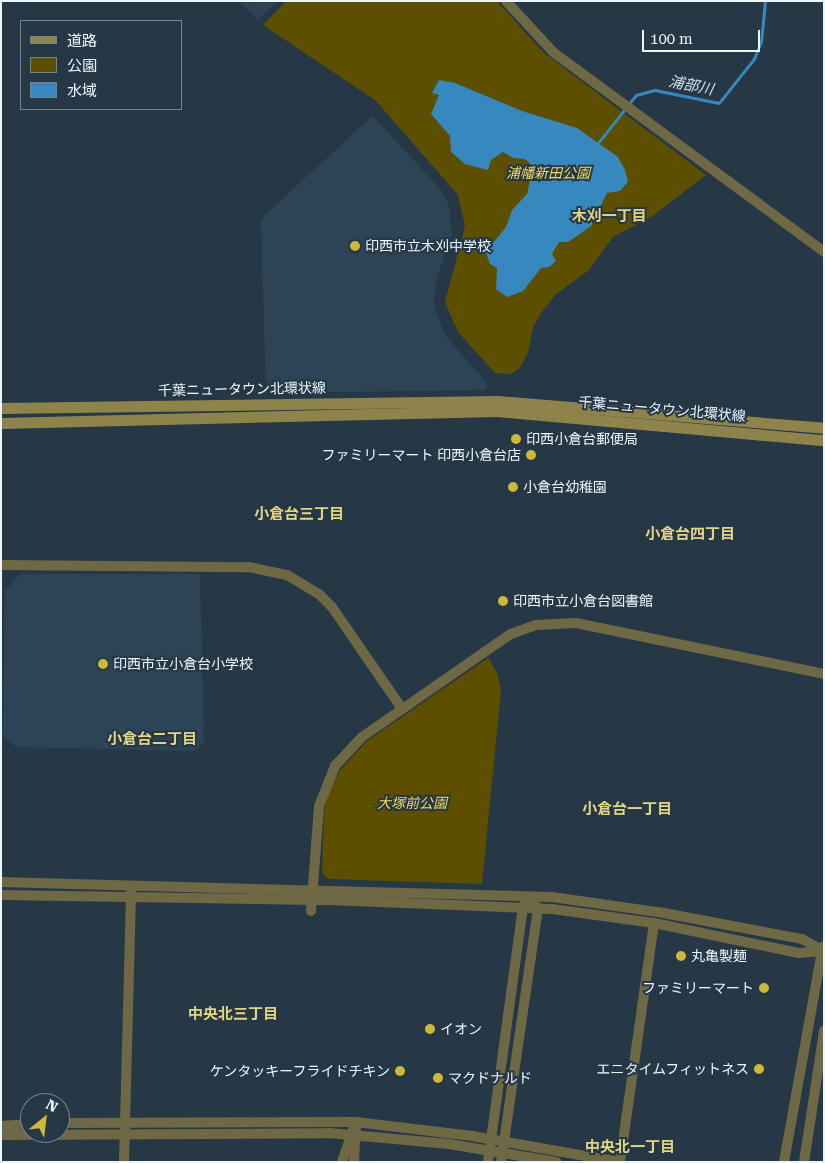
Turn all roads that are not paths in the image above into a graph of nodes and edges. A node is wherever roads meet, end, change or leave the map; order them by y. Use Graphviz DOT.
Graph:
graph roads {
  1 [pos="506,1"];
  2 [pos="824,252"];
  3 [pos="482,406"];
  4 [pos="497,406"];
  5 [pos="1,408"];
  6 [pos="1,423"];
  7 [pos="824,428"];
  8 [pos="824,440"];
  9 [pos="1,565"];
  10 [pos="824,674"];
  11 [pos="402,710"];
  12 [pos="1,882"];
  13 [pos="131,883"];
  14 [pos="314,889"];
  15 [pos="1,895"];
  16 [pos="530,896"];
  17 [pos="131,897"];
  18 [pos="314,900"];
  19 [pos="523,907"];
  20 [pos="538,908"];
  21 [pos="315,911"];
  22 [pos="654,923"];
  23 [pos="823,949"];
  24 [pos="824,1031"];
  25 [pos="125,1121"];
  26 [pos="356,1122"];
  27 [pos="70,1123"];
  28 [pos="20,1125"];
  29 [pos="1,1126"];
  30 [pos="125,1134"];
  31 [pos="353,1134"];
  32 [pos="1,1135"];
  33 [pos="491,1139"];
  34 [pos="504,1141"];
  35 [pos="489,1151"];
  36 [pos="501,1157"];
  37 [pos="124,1162"];
  38 [pos="342,1162"];
  39 [pos="354,1162"];
  40 [pos="488,1162"];
  41 [pos="557,1162"];
  42 [pos="620,1162"];
  43 [pos="784,1162"];
  44 [pos="804,1162"];
  1 -- 2 [label="street"];
  3 -- 4 [label="main road"];
  3 -- 5 [label="main road, 千葉ニュータウン北環状線"];
  3 -- 6 [label="main road, 千葉ニュータウン北環状線"];
  4 -- 7 [label="main road, 千葉ニュータウン北環状線"];
  4 -- 8 [label="main road, 千葉ニュータウン北環状線"];
  9 -- 11 [label="street"];
  10 -- 11 [label="street"];
  11 -- 14 [label="street"];
  12 -- 13 [label="street"];
  13 -- 14 [label="street"];
  13 -- 17 [label="street"];
  14 -- 16 [label="street"];
  14 -- 18 [label="street"];
  15 -- 17 [label="street"];
  16 -- 19 [label="street"];
  16 -- 20 [label="street"];
  16 -- 23 [label="street"];
  17 -- 18 [label="street"];
  17 -- 25 [label="street"];
  18 -- 19 [label="street"];
  18 -- 21 [label="street"];
  19 -- 20 [label="street"];
  19 -- 33 [label="street"];
  20 -- 22 [label="street"];
  20 -- 34 [label="street"];
  22 -- 23 [label="street"];
  22 -- 42 [label="street"];
  23 -- 43 [label="street"];
  24 -- 44 [label="street"];
  25 -- 26 [label="street"];
  25 -- 27 [label="street"];
  25 -- 30 [label="street"];
  26 -- 31 [label="street"];
  26 -- 33 [label="street"];
  28 -- 29 [label="street"];
  30 -- 31 [label="street"];
  30 -- 32 [label="street"];
  30 -- 37 [label="street"];
  31 -- 35 [label="street"];
  31 -- 38 [label="street"];
  31 -- 39 [label="street"];
  33 -- 34 [label="street"];
  33 -- 35 [label="street"];
  34 -- 36 [label="street"];
  34 -- 42 [label="street"];
  35 -- 36 [label="street"];
  35 -- 40 [label="street"];
  36 -- 41 [label="street"];
}
